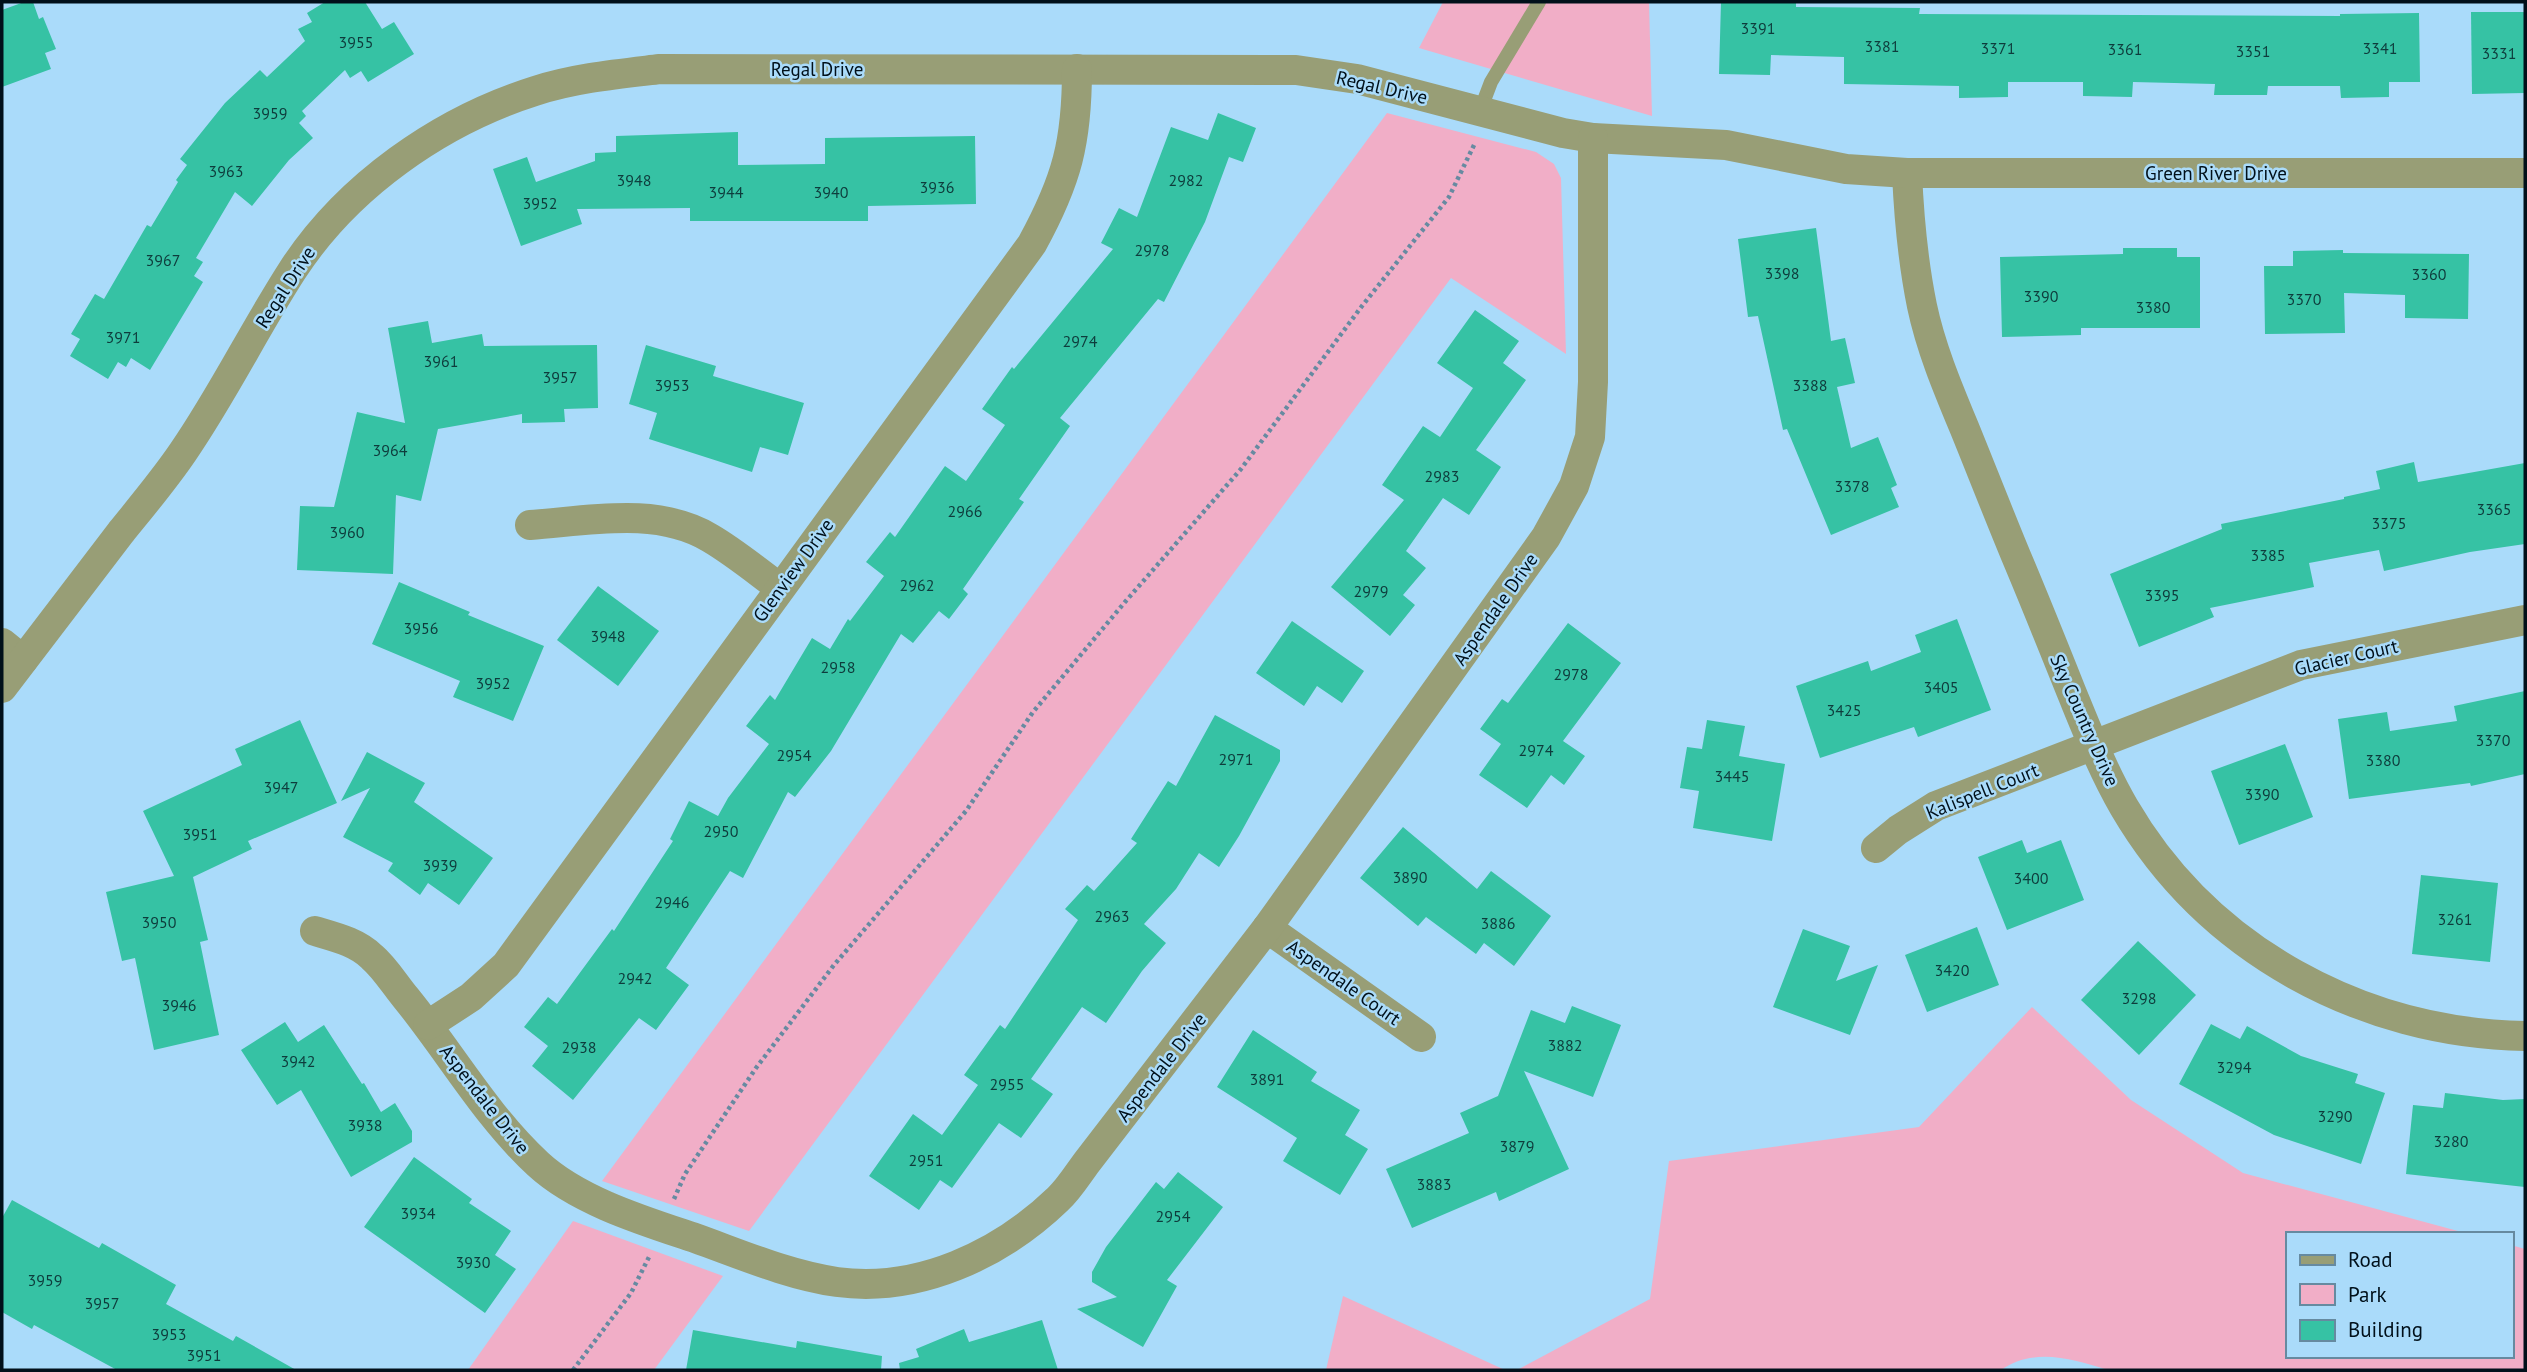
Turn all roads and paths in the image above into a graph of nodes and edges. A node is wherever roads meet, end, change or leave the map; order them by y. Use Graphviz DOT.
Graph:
graph roads {
  1 [pos="1539,2"];
  2 [pos="1077,69"];
  3 [pos="1480,111"];
  4 [pos="1593,138"];
  5 [pos="1907,173"];
  6 [pos="2525,173"];
  7 [pos="530,524"];
  8 [pos="780,587"];
  9 [pos="2525,620"];
  10 [pos="13,651"];
  11 [pos="2,688"];
  12 [pos="2094,747"];
  13 [pos="1876,848"];
  14 [pos="1267,928"];
  15 [pos="315,931"];
  16 [pos="428,1025"];
  17 [pos="2525,1036"];
  18 [pos="1421,1037"];
  19 [pos="661,1227"];
  20 [pos="573,1370"];
  1 -- 3 [label="lane"];
  2 -- 3 [label="street, Regal Drive"];
  2 -- 8 [label="street, Glenview Drive"];
  2 -- 10 [label="street, Regal Drive"];
  3 -- 4 [label="street, Regal Drive"];
  3 -- 19 [label="path"];
  4 -- 5 [label="street, Regal Drive"];
  4 -- 14 [label="street, Aspendale Drive"];
  5 -- 6 [label="street, Green River Drive"];
  5 -- 12 [label="street, Sky Country Drive"];
  7 -- 8 [label="street"];
  8 -- 16 [label="street, Glenview Drive"];
  9 -- 12 [label="street, Glacier Court"];
  10 -- 11 [label="street, Regal Drive"];
  12 -- 13 [label="street, Kalispell Court"];
  12 -- 17 [label="street, Sky Country Drive"];
  14 -- 18 [label="street, Aspendale Court"];
  14 -- 19 [label="street, Aspendale Drive"];
  15 -- 16 [label="street, Aspendale Drive"];
  16 -- 19 [label="street, Aspendale Drive"];
  19 -- 20 [label="path"];
}
